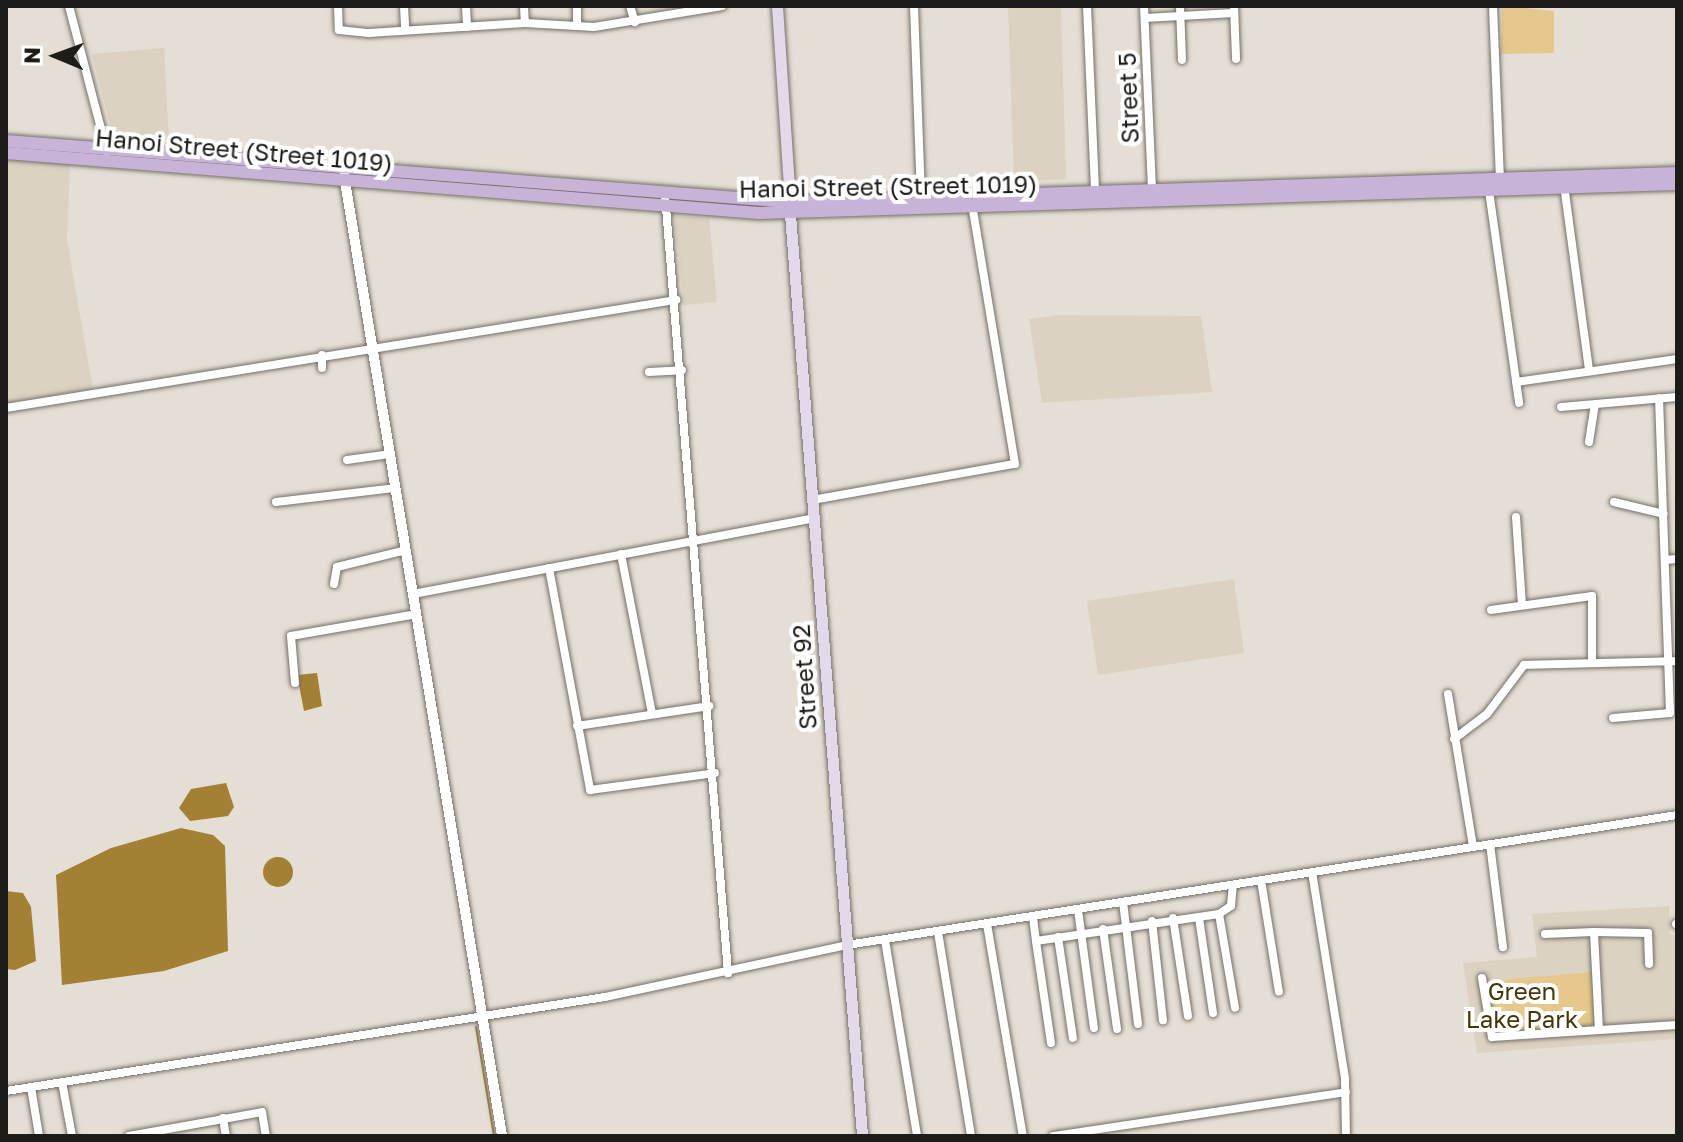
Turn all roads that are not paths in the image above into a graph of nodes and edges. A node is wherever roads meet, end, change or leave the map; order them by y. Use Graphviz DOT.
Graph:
graph roads {
  1 [pos="69,6"];
  2 [pos="338,6"];
  3 [pos="404,6"];
  4 [pos="466,6"];
  5 [pos="524,6"];
  6 [pos="577,6"];
  7 [pos="630,6"];
  8 [pos="722,6"];
  9 [pos="777,6"];
  10 [pos="914,6"];
  11 [pos="1087,6"];
  12 [pos="1144,6"];
  13 [pos="1180,6"];
  14 [pos="1493,6"];
  15 [pos="697,8"];
  16 [pos="1234,10"];
  17 [pos="1180,16"];
  18 [pos="1145,18"];
  19 [pos="635,22"];
  20 [pos="525,23"];
  21 [pos="577,26"];
  22 [pos="467,27"];
  23 [pos="405,28"];
  24 [pos="1236,59"];
  25 [pos="1182,60"];
  26 [pos="6,141"];
  27 [pos="6,153"];
  28 [pos="107,155"];
  29 [pos="1677,173"];
  30 [pos="344,174"];
  31 [pos="1500,180"];
  32 [pos="1564,183"];
  33 [pos="1677,184"];
  34 [pos="1152,188"];
  35 [pos="1095,190"];
  36 [pos="1489,191"];
  37 [pos="921,197"];
  38 [pos="666,201"];
  39 [pos="972,201"];
  40 [pos="790,208"];
  41 [pos="676,300"];
  42 [pos="373,348"];
  43 [pos="322,355"];
  44 [pos="1677,359"];
  45 [pos="322,368"];
  46 [pos="682,370"];
  47 [pos="1589,371"];
  48 [pos="649,372"];
  49 [pos="1516,382"];
  50 [pos="1677,397"];
  51 [pos="1659,398"];
  52 [pos="1519,403"];
  53 [pos="1595,404"];
  54 [pos="1561,407"];
  55 [pos="6,408"];
  56 [pos="1589,442"];
  57 [pos="390,454"];
  58 [pos="347,460"];
  59 [pos="396,488"];
  60 [pos="812,500"];
  61 [pos="276,502"];
  62 [pos="1614,502"];
  63 [pos="1664,514"];
  64 [pos="1516,517"];
  65 [pos="814,518"];
  66 [pos="695,540"];
  67 [pos="406,550"];
  68 [pos="621,554"];
  69 [pos="1677,559"];
  70 [pos="1665,560"];
  71 [pos="549,568"];
  72 [pos="334,584"];
  73 [pos="413,594"];
  74 [pos="1522,605"];
  75 [pos="1491,610"];
  76 [pos="417,614"];
  77 [pos="1673,661"];
  78 [pos="1592,663"];
  79 [pos="295,683"];
  80 [pos="1448,694"];
  81 [pos="709,706"];
  82 [pos="652,714"];
  83 [pos="1613,718"];
  84 [pos="577,726"];
  85 [pos="1454,739"];
  86 [pos="715,773"];
  87 [pos="1677,815"];
  88 [pos="1490,844"];
  89 [pos="1473,847"];
  90 [pos="1312,872"];
  91 [pos="1261,880"];
  92 [pos="1233,885"];
  93 [pos="1123,902"];
  94 [pos="1078,910"];
  95 [pos="1219,914"];
  96 [pos="1033,917"];
  97 [pos="1173,918"];
  98 [pos="1199,918"];
  99 [pos="1152,921"];
  100 [pos="987,924"];
  101 [pos="1126,925"];
  102 [pos="1103,929"];
  103 [pos="938,932"];
  104 [pos="1083,932"];
  105 [pos="1594,932"];
  106 [pos="1545,934"];
  107 [pos="1058,937"];
  108 [pos="885,940"];
  109 [pos="1036,941"];
  110 [pos="847,945"];
  111 [pos="1503,947"];
  112 [pos="1649,964"];
  113 [pos="728,973"];
  114 [pos="1482,978"];
  115 [pos="1279,992"];
  116 [pos="1235,1008"];
  117 [pos="1213,1013"];
  118 [pos="482,1014"];
  119 [pos="1188,1016"];
  120 [pos="1163,1020"];
  121 [pos="1138,1024"];
  122 [pos="1677,1025"];
  123 [pos="1094,1028"];
  124 [pos="1117,1029"];
  125 [pos="1599,1030"];
  126 [pos="1073,1038"];
  127 [pos="1051,1043"];
  128 [pos="62,1082"];
  129 [pos="31,1087"];
  130 [pos="6,1091"];
  131 [pos="1346,1092"];
  132 [pos="223,1118"];
  133 [pos="177,1126"];
  134 [pos="39,1136"];
  135 [pos="72,1136"];
  136 [pos="129,1136"];
  137 [pos="178,1136"];
  138 [pos="226,1136"];
  139 [pos="266,1136"];
  140 [pos="502,1136"];
  141 [pos="862,1136"];
  142 [pos="917,1136"];
  143 [pos="971,1136"];
  144 [pos="1023,1136"];
  145 [pos="1053,1136"];
  146 [pos="1346,1136"];
  1 -- 28 [label="street"];
  2 -- 23 [label="street"];
  3 -- 23 [label="street"];
  4 -- 22 [label="street"];
  5 -- 20 [label="street"];
  6 -- 21 [label="street"];
  7 -- 19 [label="street"];
  8 -- 15 [label="street"];
  9 -- 40 [label="main road, Street 92"];
  10 -- 37 [label="street"];
  11 -- 35 [label="street"];
  12 -- 18 [label="street, Street 5"];
  13 -- 17 [label="street"];
  14 -- 31 [label="street"];
  15 -- 19 [label="street"];
  16 -- 17 [label="street"];
  16 -- 24 [label="street"];
  17 -- 18 [label="street"];
  17 -- 25 [label="street"];
  18 -- 34 [label="street, Street 5"];
  19 -- 21 [label="street"];
  20 -- 21 [label="street"];
  20 -- 22 [label="street"];
  22 -- 23 [label="street"];
  26 -- 28 [label="main road, Hanoi Street (Street 1019)"];
  27 -- 28 [label="main road, Hanoi Street (Street 1019)"];
  28 -- 30 [label="main road, Hanoi Street (Street 1019)"];
  29 -- 32 [label="main road, Hanoi Street (Street 1019)"];
  30 -- 38 [label="main road, Hanoi Street (Street 1019)"];
  30 -- 42 [label="street"];
  31 -- 32 [label="main road, Hanoi Street (Street 1019)"];
  31 -- 34 [label="main road, Hanoi Street (Street 1019)"];
  32 -- 33 [label="main road, Hanoi Street (Street 1019)"];
  32 -- 36 [label="main road, Hanoi Street (Street 1019)"];
  32 -- 47 [label="street"];
  34 -- 35 [label="main road, Hanoi Street (Street 1019)"];
  35 -- 39 [label="main road, Hanoi Street (Street 1019)"];
  36 -- 39 [label="main road, Hanoi Street (Street 1019)"];
  36 -- 49 [label="street"];
  37 -- 39 [label="main road, Hanoi Street (Street 1019)"];
  37 -- 40 [label="main road, Hanoi Street (Street 1019)"];
  38 -- 40 [label="main road, Hanoi Street (Street 1019)"];
  38 -- 41 [label="street"];
  39 -- 40 [label="main road, Hanoi Street (Street 1019)"];
  39 -- 60 [label="street"];
  40 -- 60 [label="main road, Street 92"];
  41 -- 42 [label="street"];
  41 -- 46 [label="street"];
  42 -- 43 [label="street"];
  42 -- 57 [label="street"];
  43 -- 45 [label="street"];
  43 -- 55 [label="street"];
  44 -- 47 [label="street"];
  46 -- 48 [label="street"];
  46 -- 66 [label="street"];
  47 -- 49 [label="street"];
  49 -- 52 [label="street"];
  50 -- 51 [label="street"];
  51 -- 53 [label="street"];
  51 -- 63 [label="street"];
  53 -- 54 [label="street"];
  53 -- 56 [label="street"];
  57 -- 58 [label="street"];
  57 -- 59 [label="street"];
  59 -- 61 [label="street"];
  59 -- 67 [label="street"];
  60 -- 65 [label="main road, Street 92"];
  62 -- 63 [label="street"];
  63 -- 70 [label="street"];
  64 -- 74 [label="street"];
  65 -- 66 [label="street"];
  65 -- 110 [label="main road, Street 92"];
  66 -- 68 [label="street"];
  66 -- 81 [label="street"];
  67 -- 72 [label="street"];
  67 -- 73 [label="street"];
  68 -- 71 [label="street"];
  68 -- 82 [label="street"];
  69 -- 70 [label="street"];
  70 -- 77 [label="street"];
  71 -- 73 [label="street"];
  71 -- 84 [label="street"];
  73 -- 76 [label="street"];
  74 -- 75 [label="street"];
  74 -- 78 [label="street"];
  76 -- 79 [label="street"];
  76 -- 118 [label="street"];
  77 -- 78 [label="street"];
  77 -- 83 [label="street"];
  78 -- 85 [label="street"];
  80 -- 85 [label="street"];
  81 -- 82 [label="street"];
  81 -- 86 [label="street"];
  82 -- 84 [label="street"];
  84 -- 86 [label="street"];
  85 -- 89 [label="street"];
  86 -- 113 [label="street"];
  87 -- 88 [label="street"];
  88 -- 89 [label="street"];
  88 -- 111 [label="street"];
  89 -- 90 [label="street"];
  90 -- 91 [label="street"];
  90 -- 131 [label="street"];
  91 -- 92 [label="street"];
  91 -- 115 [label="street"];
  92 -- 93 [label="street"];
  92 -- 95 [label="street"];
  93 -- 94 [label="street"];
  93 -- 101 [label="street"];
  94 -- 96 [label="street"];
  94 -- 104 [label="street"];
  95 -- 98 [label="street"];
  95 -- 116 [label="street"];
  96 -- 100 [label="street"];
  96 -- 109 [label="street"];
  97 -- 98 [label="street"];
  97 -- 99 [label="street"];
  97 -- 119 [label="street"];
  98 -- 117 [label="street"];
  99 -- 101 [label="street"];
  99 -- 120 [label="street"];
  100 -- 103 [label="street"];
  100 -- 144 [label="street"];
  101 -- 102 [label="street"];
  101 -- 121 [label="street"];
  102 -- 104 [label="street"];
  102 -- 124 [label="street"];
  103 -- 108 [label="street"];
  103 -- 143 [label="street"];
  104 -- 107 [label="street"];
  104 -- 123 [label="street"];
  105 -- 106 [label="street"];
  105 -- 112 [label="street"];
  105 -- 125 [label="street"];
  107 -- 109 [label="street"];
  107 -- 126 [label="street"];
  108 -- 110 [label="street"];
  108 -- 142 [label="street"];
  109 -- 127 [label="street"];
  110 -- 113 [label="street"];
  110 -- 141 [label="main road, Street 92"];
  113 -- 118 [label="street"];
  114 -- 125 [label="street"];
  118 -- 128 [label="street"];
  118 -- 140 [label="street"];
  122 -- 125 [label="street"];
  128 -- 129 [label="street"];
  128 -- 135 [label="street"];
  129 -- 130 [label="street"];
  129 -- 134 [label="street"];
  131 -- 145 [label="street"];
  131 -- 146 [label="street"];
  132 -- 133 [label="street"];
  132 -- 138 [label="street"];
  132 -- 139 [label="street"];
  133 -- 136 [label="street"];
  133 -- 137 [label="street"];
}
